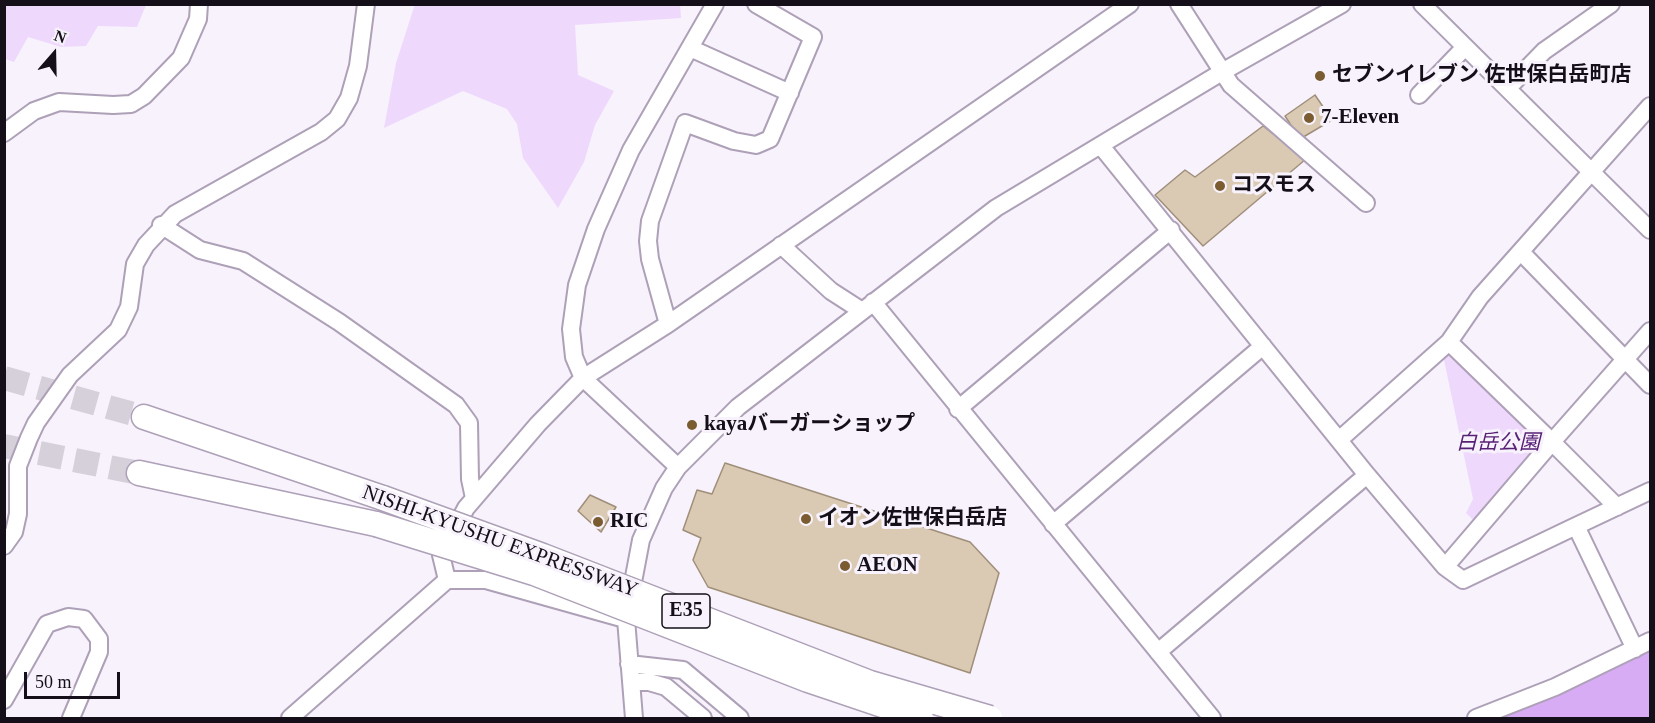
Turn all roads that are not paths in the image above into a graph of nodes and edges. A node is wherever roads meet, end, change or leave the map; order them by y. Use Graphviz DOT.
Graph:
graph roads {
  1 [pos="199,4"];
  2 [pos="366,4"];
  3 [pos="715,4"];
  4 [pos="756,4"];
  5 [pos="1131,4"];
  6 [pos="1179,4"];
  7 [pos="1342,4"];
  8 [pos="1422,4"];
  9 [pos="1611,4"];
  10 [pos="1465,47"];
  11 [pos="690,48"];
  12 [pos="1222,72"];
  13 [pos="1508,88"];
  14 [pos="790,93"];
  15 [pos="1419,95"];
  16 [pos="1649,110"];
  17 [pos="4,133"];
  18 [pos="1101,146"];
  19 [pos="1592,171"];
  20 [pos="1366,203"];
  21 [pos="161,225"];
  22 [pos="1171,230"];
  23 [pos="1650,230"];
  24 [pos="781,245"];
  25 [pos="1521,252"];
  26 [pos="868,306"];
  27 [pos="668,324"];
  28 [pos="1650,331"];
  29 [pos="1449,342"];
  30 [pos="1263,346"];
  31 [pos="1626,360"];
  32 [pos="583,378"];
  33 [pos="1650,385"];
  34 [pos="958,410"];
  35 [pos="144,417"];
  36 [pos="1339,440"];
  37 [pos="1552,442"];
  38 [pos="678,467"];
  39 [pos="139,473"];
  40 [pos="1367,475"];
  41 [pos="1650,490"];
  42 [pos="474,498"];
  43 [pos="1617,507"];
  44 [pos="1053,524"];
  45 [pos="1576,526"];
  46 [pos="4,546"];
  47 [pos="1445,567"];
  48 [pos="447,580"];
  49 [pos="626,619"];
  50 [pos="1650,641"];
  51 [pos="1635,649"];
  52 [pos="1158,652"];
  53 [pos="629,664"];
  54 [pos="631,682"];
  55 [pos="4,700"];
  56 [pos="71,718"];
  57 [pos="290,718"];
  58 [pos="634,718"];
  59 [pos="703,718"];
  60 [pos="740,718"];
  61 [pos="921,718"];
  62 [pos="964,718"];
  63 [pos="990,718"];
  64 [pos="1212,718"];
  65 [pos="1476,718"];
  1 -- 17 [label="street"];
  2 -- 21 [label="street"];
  3 -- 11 [label="street"];
  4 -- 14 [label="street"];
  5 -- 24 [label="street"];
  6 -- 12 [label="street"];
  7 -- 12 [label="street"];
  8 -- 10 [label="street"];
  9 -- 13 [label="street"];
  10 -- 13 [label="street"];
  10 -- 15 [label="street"];
  11 -- 14 [label="street"];
  11 -- 32 [label="street"];
  12 -- 18 [label="street"];
  12 -- 20 [label="street"];
  13 -- 19 [label="street"];
  14 -- 27 [label="street"];
  16 -- 19 [label="street"];
  18 -- 22 [label="street"];
  18 -- 26 [label="street"];
  19 -- 23 [label="street"];
  19 -- 25 [label="street"];
  21 -- 42 [label="street"];
  21 -- 46 [label="street"];
  22 -- 30 [label="street"];
  22 -- 34 [label="street"];
  24 -- 26 [label="street"];
  24 -- 27 [label="street"];
  25 -- 29 [label="street"];
  25 -- 31 [label="street"];
  26 -- 34 [label="street"];
  26 -- 38 [label="street"];
  27 -- 32 [label="street"];
  28 -- 31 [label="street"];
  29 -- 36 [label="street"];
  29 -- 37 [label="street"];
  30 -- 36 [label="street"];
  30 -- 44 [label="street"];
  31 -- 33 [label="street"];
  31 -- 37 [label="street"];
  32 -- 38 [label="street"];
  32 -- 42 [label="street"];
  34 -- 44 [label="street"];
  35 -- 63 [label="highway, NISHI-KYUSHU EXPRESSWAY / E35, bridge"];
  36 -- 40 [label="street"];
  37 -- 43 [label="street"];
  37 -- 47 [label="street"];
  38 -- 49 [label="street"];
  39 -- 61 [label="highway, NISHI-KYUSHU EXPRESSWAY / E35, bridge"];
  40 -- 47 [label="street"];
  40 -- 52 [label="street"];
  41 -- 43 [label="street"];
  42 -- 48 [label="street"];
  43 -- 45 [label="street"];
  44 -- 52 [label="street"];
  45 -- 47 [label="street"];
  45 -- 51 [label="street"];
  48 -- 49 [label="street"];
  48 -- 57 [label="street"];
  49 -- 53 [label="street"];
  49 -- 62 [label="street"];
  50 -- 51 [label="street"];
  51 -- 65 [label="street"];
  52 -- 64 [label="street"];
  53 -- 54 [label="street"];
  53 -- 60 [label="street"];
  54 -- 58 [label="street"];
  54 -- 59 [label="street"];
  55 -- 56 [label="street"];
}
